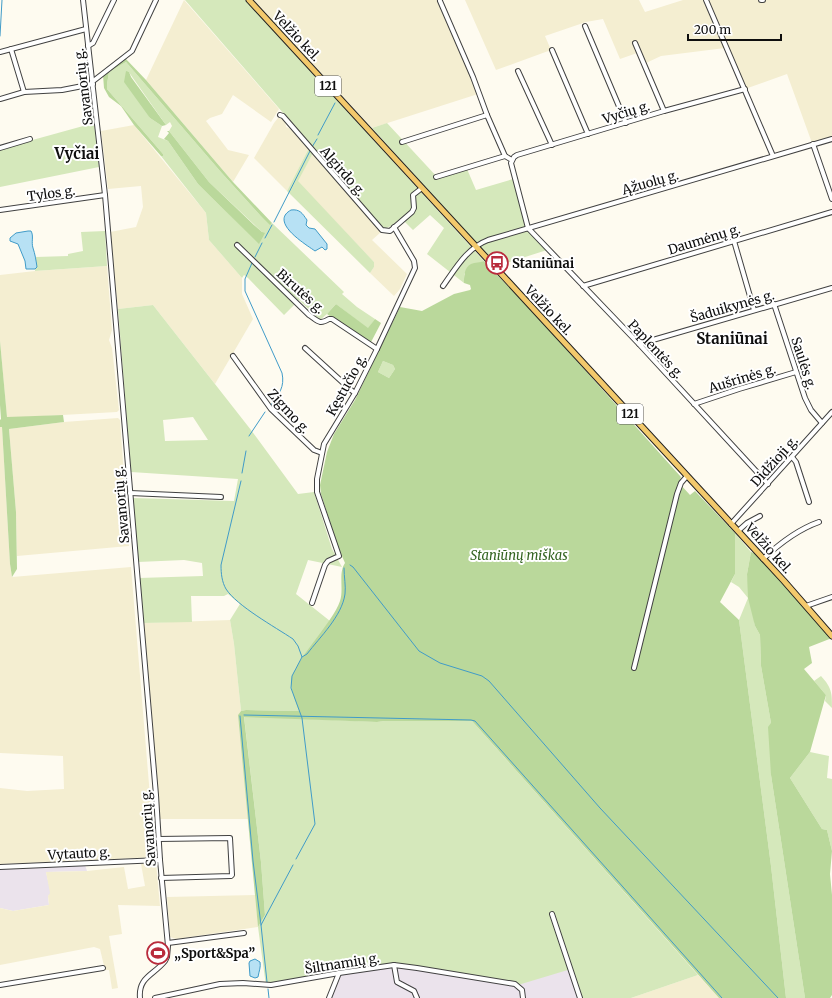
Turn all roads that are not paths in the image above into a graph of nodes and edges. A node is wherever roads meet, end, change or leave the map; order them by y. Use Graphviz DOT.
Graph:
graph roads {
  1 [pos="83,0"];
  2 [pos="114,0"];
  3 [pos="156,0"];
  4 [pos="249,0"];
  5 [pos="706,0"];
  6 [pos="440,1"];
  7 [pos="585,26"];
  8 [pos="86,29"];
  9 [pos="635,43"];
  10 [pos="88,46"];
  11 [pos="11,49"];
  12 [pos="552,50"];
  13 [pos="0,52"];
  14 [pos="518,71"];
  15 [pos="92,83"];
  16 [pos="745,89"];
  17 [pos="24,92"];
  18 [pos="0,99"];
  19 [pos="664,111"];
  20 [pos="280,115"];
  21 [pos="486,115"];
  22 [pos="626,122"];
  23 [pos="588,134"];
  24 [pos="832,138"];
  25 [pos="30,139"];
  26 [pos="402,142"];
  27 [pos="813,144"];
  28 [pos="552,145"];
  29 [pos="0,148"];
  30 [pos="505,156"];
  31 [pos="773,156"];
  32 [pos="512,160"];
  33 [pos="436,177"];
  34 [pos="422,188"];
  35 [pos="105,195"];
  36 [pos="832,199"];
  37 [pos="0,210"];
  38 [pos="832,212"];
  39 [pos="394,228"];
  40 [pos="528,228"];
  41 [pos="734,241"];
  42 [pos="237,245"];
  43 [pos="476,246"];
  44 [pos="444,286"];
  45 [pos="583,286"];
  46 [pos="832,288"];
  47 [pos="774,304"];
  48 [pos="754,310"];
  49 [pos="638,344"];
  50 [pos="305,348"];
  51 [pos="377,349"];
  52 [pos="233,356"];
  53 [pos="796,372"];
  54 [pos="355,392"];
  55 [pos="694,404"];
  56 [pos="832,412"];
  57 [pos="822,423"];
  58 [pos="322,453"];
  59 [pos="792,457"];
  60 [pos="687,476"];
  61 [pos="768,484"];
  62 [pos="130,493"];
  63 [pos="221,497"];
  64 [pos="809,502"];
  65 [pos="760,516"];
  66 [pos="819,522"];
  67 [pos="731,524"];
  68 [pos="738,531"];
  69 [pos="763,558"];
  70 [pos="832,597"];
  71 [pos="312,603"];
  72 [pos="806,606"];
  73 [pos="832,636"];
  74 [pos="634,668"];
  75 [pos="158,839"];
  76 [pos="160,860"];
  77 [pos="0,867"];
  78 [pos="161,878"];
  79 [pos="552,914"];
  80 [pos="244,933"];
  81 [pos="168,943"];
  82 [pos="394,965"];
  83 [pos="103,968"];
  84 [pos="339,973"];
  85 [pos="0,985"];
  86 [pos="140,998"];
  87 [pos="155,998"];
  88 [pos="329,998"];
  89 [pos="418,998"];
  90 [pos="523,998"];
  91 [pos="580,998"];
  1 -- 8 [label="street, Savanorių g."];
  2 -- 10 [label="street"];
  3 -- 15 [label="street"];
  4 -- 34 [label="main road, Velžio kel. / 121"];
  5 -- 16 [label="street"];
  6 -- 21 [label="street"];
  7 -- 22 [label="street"];
  8 -- 10 [label="street, Savanorių g."];
  8 -- 11 [label="street"];
  9 -- 19 [label="street"];
  10 -- 15 [label="street, Savanorių g."];
  11 -- 13 [label="street"];
  11 -- 17 [label="street"];
  12 -- 23 [label="street"];
  14 -- 28 [label="street"];
  15 -- 17 [label="street"];
  15 -- 35 [label="street, Savanorių g."];
  16 -- 19 [label="street, Vyčių g."];
  16 -- 31 [label="street"];
  17 -- 18 [label="street"];
  19 -- 22 [label="street, Vyčių g."];
  20 -- 39 [label="street, Algirdo g."];
  21 -- 26 [label="street"];
  21 -- 30 [label="street"];
  22 -- 23 [label="street, Vyčių g."];
  23 -- 28 [label="street, Vyčių g."];
  24 -- 27 [label="street, Ąžuolų g."];
  25 -- 29 [label="street"];
  27 -- 31 [label="street, Ąžuolų g."];
  27 -- 36 [label="street"];
  28 -- 32 [label="street, Vyčių g."];
  30 -- 32 [label="street"];
  30 -- 33 [label="street"];
  31 -- 40 [label="street, Ąžuolų g."];
  32 -- 40 [label="street"];
  34 -- 39 [label="street"];
  34 -- 43 [label="main road, Velžio kel. / 121"];
  35 -- 37 [label="street, Tylos g."];
  35 -- 62 [label="street, Savanorių g."];
  38 -- 41 [label="street, Daumėnų g."];
  39 -- 51 [label="street, Kęstučio g."];
  40 -- 43 [label="street, Ąžuolų g."];
  40 -- 45 [label="street, Paplentės g."];
  41 -- 45 [label="street, Daumėnų g."];
  41 -- 48 [label="street"];
  42 -- 51 [label="street, Birutės g."];
  43 -- 44 [label="street"];
  43 -- 60 [label="main road, Velžio kel. / 121"];
  45 -- 49 [label="street, Paplentės g."];
  46 -- 47 [label="street, Šaduikynės g."];
  47 -- 48 [label="street, Šaduikynės g."];
  47 -- 53 [label="street, Saulės g."];
  48 -- 49 [label="street, Šaduikynės g."];
  49 -- 55 [label="street, Paplentės g."];
  50 -- 54 [label="street"];
  51 -- 54 [label="street, Kęstučio g."];
  52 -- 58 [label="street, Zigmo g."];
  53 -- 55 [label="street, Aušrinės g."];
  53 -- 57 [label="street, Saulės g."];
  54 -- 58 [label="street, Kęstučio g."];
  55 -- 61 [label="street, Paplentės g."];
  56 -- 57 [label="street, Didžioji g."];
  57 -- 59 [label="street, Didžioji g."];
  58 -- 71 [label="street, Kęstučio g."];
  59 -- 61 [label="street, Didžioji g."];
  59 -- 64 [label="street"];
  60 -- 67 [label="main road, Velžio kel. / 121"];
  60 -- 74 [label="street"];
  61 -- 67 [label="street, Didžioji g."];
  62 -- 63 [label="street"];
  62 -- 75 [label="street, Savanorių g."];
  65 -- 68 [label="street"];
  66 -- 69 [label="street"];
  67 -- 68 [label="main road, Velžio kel. / 121"];
  68 -- 69 [label="main road, Velžio kel. / 121"];
  69 -- 72 [label="main road, Velžio kel. / 121"];
  70 -- 72 [label="street"];
  72 -- 73 [label="main road, Velžio kel. / 121"];
  75 -- 76 [label="street, Savanorių g."];
  75 -- 78 [label="street"];
  76 -- 77 [label="street, Vytauto g."];
  76 -- 78 [label="street, Savanorių g."];
  78 -- 81 [label="street, Savanorių g."];
  79 -- 91 [label="street"];
  80 -- 81 [label="street"];
  81 -- 86 [label="street, Savanorių g."];
  82 -- 84 [label="street, Šiltnamių g."];
  82 -- 89 [label="street"];
  82 -- 90 [label="street, Šiltnamių g."];
  83 -- 85 [label="street"];
  84 -- 87 [label="street, Šiltnamių g."];
  84 -- 88 [label="street"];
}
